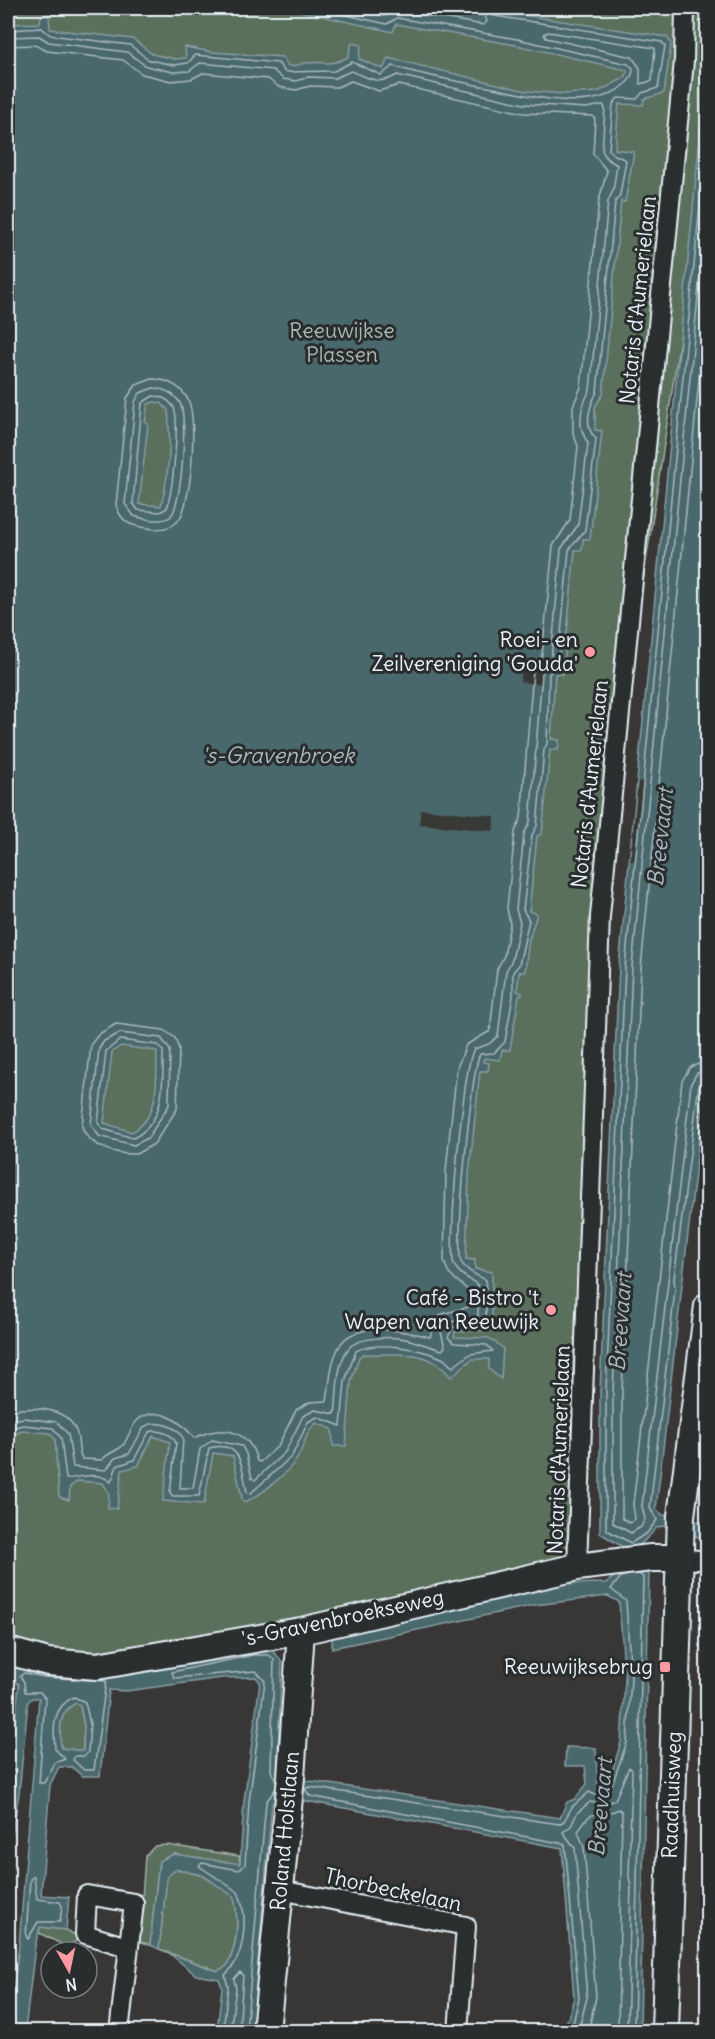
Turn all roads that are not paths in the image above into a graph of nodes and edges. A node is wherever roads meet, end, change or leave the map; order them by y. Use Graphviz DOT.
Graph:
graph roads {
  1 [pos="685,8"];
  2 [pos="708,1306"];
  3 [pos="678,1558"];
  4 [pos="708,1562"];
  5 [pos="577,1567"];
  6 [pos="301,1631"];
  7 [pos="8,1651"];
  8 [pos="280,1890"];
  9 [pos="127,1947"];
  10 [pos="119,2031"];
  11 [pos="266,2031"];
  12 [pos="458,2031"];
  13 [pos="665,2031"];
  1 -- 5 [label="street, Notaris d'Aumerielaan"];
  2 -- 3 [label="street, Raadhuisweg"];
  3 -- 4 [label="street"];
  3 -- 5 [label="street, 's-Gravenbroekseweg"];
  3 -- 13 [label="street, Raadhuisweg"];
  5 -- 6 [label="street, 's-Gravenbroekseweg"];
  6 -- 7 [label="street, 's-Gravenbroekseweg"];
  6 -- 8 [label="street, Roland Holstlaan"];
  8 -- 11 [label="street, Roland Holstlaan"];
  8 -- 12 [label="street, Thorbeckelaan"];
  9 -- 10 [label="street"];
}
